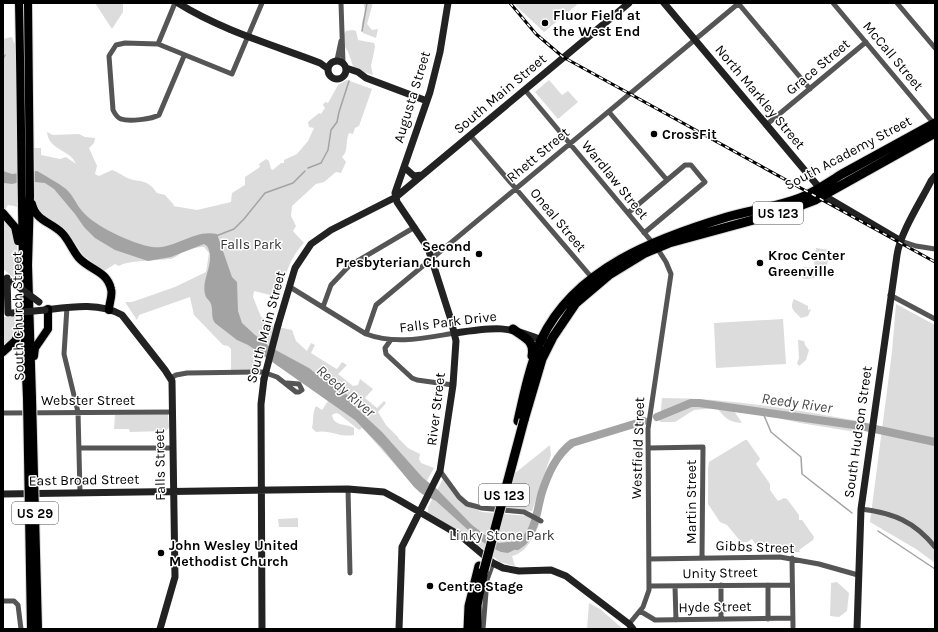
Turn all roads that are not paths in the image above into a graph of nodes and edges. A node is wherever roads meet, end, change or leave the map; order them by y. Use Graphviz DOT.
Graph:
graph roads {
  1 [pos="19,3"];
  2 [pos="28,3"];
  3 [pos="177,3"];
  4 [pos="262,3"];
  5 [pos="341,3"];
  6 [pos="448,3"];
  7 [pos="629,3"];
  8 [pos="664,3"];
  9 [pos="738,3"];
  10 [pos="833,3"];
  11 [pos="898,3"];
  12 [pos="249,36"];
  13 [pos="695,39"];
  14 [pos="866,42"];
  15 [pos="158,44"];
  16 [pos="935,48"];
  17 [pos="184,56"];
  18 [pos="338,66"];
  19 [pos="810,89"];
  20 [pos="525,90"];
  21 [pos="427,101"];
  22 [pos="609,112"];
  23 [pos="766,125"];
  24 [pos="935,126"];
  25 [pos="470,135"];
  26 [pos="570,144"];
  27 [pos="26,161"];
  28 [pos="404,167"];
  29 [pos="423,174"];
  30 [pos="935,176"];
  31 [pos="667,180"];
  32 [pos="516,190"];
  33 [pos="27,191"];
  34 [pos="822,191"];
  35 [pos="396,197"];
  36 [pos="3,213"];
  37 [pos="628,213"];
  38 [pos="414,227"];
  39 [pos="644,233"];
  40 [pos="901,241"];
  41 [pos="654,245"];
  42 [pos="935,249"];
  43 [pos="432,259"];
  44 [pos="22,265"];
  45 [pos="7,278"];
  46 [pos="594,281"];
  47 [pos="290,287"];
  48 [pos="890,295"];
  49 [pos="322,307"];
  50 [pos="67,308"];
  51 [pos="46,309"];
  52 [pos="109,310"];
  53 [pos="8,313"];
  54 [pos="935,319"];
  55 [pos="23,322"];
  56 [pos="513,329"];
  57 [pos="455,333"];
  58 [pos="366,334"];
  59 [pos="390,341"];
  60 [pos="545,342"];
  61 [pos="3,352"];
  62 [pos="532,366"];
  63 [pos="32,378"];
  64 [pos="171,378"];
  65 [pos="287,383"];
  66 [pos="453,385"];
  67 [pos="30,398"];
  68 [pos="3,412"];
  69 [pos="78,412"];
  70 [pos="173,412"];
  71 [pos="521,421"];
  72 [pos="79,448"];
  73 [pos="173,448"];
  74 [pos="649,448"];
  75 [pos="438,474"];
  76 [pos="348,489"];
  77 [pos="261,490"];
  78 [pos="174,492"];
  79 [pos="80,493"];
  80 [pos="3,494"];
  81 [pos="861,508"];
  82 [pos="419,511"];
  83 [pos="541,521"];
  84 [pos="935,547"];
  85 [pos="702,557"];
  86 [pos="792,558"];
  87 [pos="649,559"];
  88 [pos="493,563"];
  89 [pos="482,568"];
  90 [pos="350,573"];
  91 [pos="858,575"];
  92 [pos="768,585"];
  93 [pos="792,585"];
  94 [pos="649,586"];
  95 [pos="675,586"];
  96 [pos="721,586"];
  97 [pos="3,601"];
  98 [pos="640,611"];
  99 [pos="768,618"];
  100 [pos="792,618"];
  101 [pos="721,619"];
  102 [pos="676,620"];
  103 [pos="631,626"];
  104 [pos="793,627"];
  105 [pos="21,629"];
  106 [pos="31,629"];
  107 [pos="38,629"];
  108 [pos="160,629"];
  109 [pos="262,629"];
  110 [pos="398,629"];
  111 [pos="468,629"];
  112 [pos="477,629"];
  113 [pos="483,629"];
  114 [pos="857,629"];
  1 -- 27 [label="main road, South Church Street / US 29"];
  2 -- 27 [label="main road, South Church Street / US 29"];
  3 -- 12 [label="street"];
  3 -- 15 [label="street"];
  4 -- 12 [label="street"];
  5 -- 18 [label="street"];
  6 -- 21 [label="street, Augusta Street"];
  7 -- 20 [label="street, South Main Street"];
  8 -- 13 [label="street, North Markley Street"];
  9 -- 13 [label="street, Rhett Street"];
  9 -- 19 [label="street"];
  10 -- 14 [label="street, McCall Street"];
  11 -- 16 [label="street"];
  12 -- 17 [label="street"];
  12 -- 18 [label="street"];
  13 -- 22 [label="street, Rhett Street"];
  13 -- 23 [label="street, North Markley Street"];
  14 -- 19 [label="street, Grace Street"];
  14 -- 24 [label="street, McCall Street"];
  15 -- 17 [label="street"];
  15 -- 17 [label="street"];
  18 -- 21 [label="street"];
  19 -- 23 [label="street, Grace Street"];
  20 -- 25 [label="street, South Main Street"];
  20 -- 26 [label="street, Wardlaw Street"];
  21 -- 28 [label="street, Augusta Street"];
  22 -- 26 [label="street, Rhett Street"];
  22 -- 31 [label="street"];
  23 -- 34 [label="street, North Markley Street"];
  24 -- 34 [label="highway, South Academy Street / US 123"];
  25 -- 29 [label="street, South Main Street"];
  25 -- 32 [label="street, Oneal Street"];
  26 -- 32 [label="street, Rhett Street"];
  26 -- 37 [label="street, Wardlaw Street"];
  27 -- 33 [label="main road, South Church Street / US 29"];
  28 -- 29 [label="street"];
  28 -- 35 [label="street, Augusta Street"];
  29 -- 35 [label="street, South Main Street"];
  30 -- 40 [label="street, South Hudson Street"];
  31 -- 37 [label="street"];
  31 -- 39 [label="street"];
  32 -- 43 [label="street, Rhett Street"];
  32 -- 46 [label="street, Oneal Street"];
  33 -- 44 [label="main road, South Church Street / US 29"];
  33 -- 52 [label="main road"];
  33 -- 63 [label="main road, South Church Street / US 29"];
  34 -- 40 [label="street, North Markley Street"];
  34 -- 41 [label="highway, South Academy Street / US 123"];
  35 -- 38 [label="street, River Street"];
  35 -- 47 [label="street, South Main Street"];
  36 -- 44 [label="main road"];
  37 -- 39 [label="street, Wardlaw Street"];
  38 -- 43 [label="street, River Street"];
  38 -- 49 [label="street"];
  39 -- 41 [label="street, Wardlaw Street"];
  40 -- 42 [label="street"];
  40 -- 48 [label="street, South Hudson Street"];
  41 -- 46 [label="highway, South Academy Street / US 123"];
  41 -- 74 [label="street, Westfield Street"];
  43 -- 57 [label="street, River Street"];
  43 -- 58 [label="street, Rhett Street"];
  44 -- 55 [label="main road, South Church Street / US 29"];
  45 -- 51 [label="street, bridge"];
  45 -- 53 [label="street"];
  46 -- 60 [label="highway, South Academy Street / US 123"];
  47 -- 49 [label="street, Falls Park Drive"];
  47 -- 77 [label="street, South Main Street, bridge"];
  48 -- 54 [label="street"];
  48 -- 81 [label="street, South Hudson Street"];
  49 -- 58 [label="street, Falls Park Drive"];
  50 -- 51 [label="street"];
  50 -- 52 [label="street"];
  50 -- 69 [label="street"];
  51 -- 53 [label="street, bridge"];
  51 -- 63 [label="main road"];
  52 -- 64 [label="street"];
  55 -- 61 [label="main road"];
  55 -- 67 [label="main road, South Church Street / US 29"];
  56 -- 57 [label="street, Falls Park Drive"];
  56 -- 60 [label="street, Falls Park Drive"];
  56 -- 62 [label="highway"];
  57 -- 59 [label="street, Falls Park Drive"];
  57 -- 66 [label="street, River Street"];
  58 -- 59 [label="street, Falls Park Drive"];
  59 -- 66 [label="street"];
  60 -- 62 [label="highway, South Academy Street / US 123"];
  60 -- 71 [label="highway, South Academy Street / US 123"];
  62 -- 71 [label="highway, South Academy Street / US 123"];
  63 -- 67 [label="main road, South Church Street / US 29"];
  64 -- 65 [label="street"];
  64 -- 70 [label="street, Falls Street"];
  66 -- 75 [label="street, River Street"];
  67 -- 106 [label="main road, South Church Street / US 29, bridge"];
  67 -- 107 [label="main road, South Church Street / US 29, bridge"];
  68 -- 69 [label="street, Webster Street"];
  69 -- 70 [label="street, Webster Street"];
  69 -- 72 [label="street"];
  70 -- 73 [label="street, Falls Street"];
  71 -- 89 [label="highway, South Academy Street / US 123, bridge"];
  72 -- 73 [label="street"];
  72 -- 79 [label="street"];
  73 -- 78 [label="street, Falls Street"];
  74 -- 85 [label="street, Martin Street"];
  74 -- 87 [label="street, Westfield Street"];
  75 -- 82 [label="street, River Street"];
  75 -- 83 [label="street"];
  76 -- 77 [label="street, East Broad Street"];
  76 -- 82 [label="street, East Broad Street"];
  76 -- 90 [label="street"];
  77 -- 78 [label="street, East Broad Street"];
  77 -- 109 [label="street, South Main Street"];
  78 -- 79 [label="street, East Broad Street"];
  78 -- 108 [label="street, Falls Street"];
  79 -- 80 [label="street, East Broad Street"];
  81 -- 84 [label="street"];
  81 -- 91 [label="street, South Hudson Street"];
  82 -- 88 [label="street, East Broad Street"];
  82 -- 110 [label="street, River Street"];
  85 -- 86 [label="street, Gibbs Street"];
  85 -- 87 [label="street, Gibbs Street"];
  86 -- 91 [label="street, Gibbs Street"];
  86 -- 93 [label="street"];
  87 -- 94 [label="street, Westfield Street"];
  88 -- 103 [label="street, East Broad Street"];
  88 -- 113 [label="street"];
  89 -- 111 [label="highway, South Academy Street / US 123"];
  89 -- 112 [label="highway, South Academy Street / US 123"];
  91 -- 114 [label="street, South Hudson Street"];
  92 -- 93 [label="street, Unity Street"];
  92 -- 96 [label="street, Unity Street"];
  92 -- 99 [label="street"];
  93 -- 100 [label="street"];
  94 -- 95 [label="street, Unity Street"];
  94 -- 98 [label="street, Westfield Street"];
  95 -- 96 [label="street, Unity Street"];
  95 -- 102 [label="street"];
  96 -- 101 [label="street"];
  97 -- 105 [label="street"];
  98 -- 102 [label="street, Hyde Street"];
  98 -- 103 [label="street, Westfield Street"];
  99 -- 100 [label="street, Hyde Street"];
  99 -- 101 [label="street, Hyde Street"];
  100 -- 104 [label="street"];
  101 -- 102 [label="street, Hyde Street"];
}
